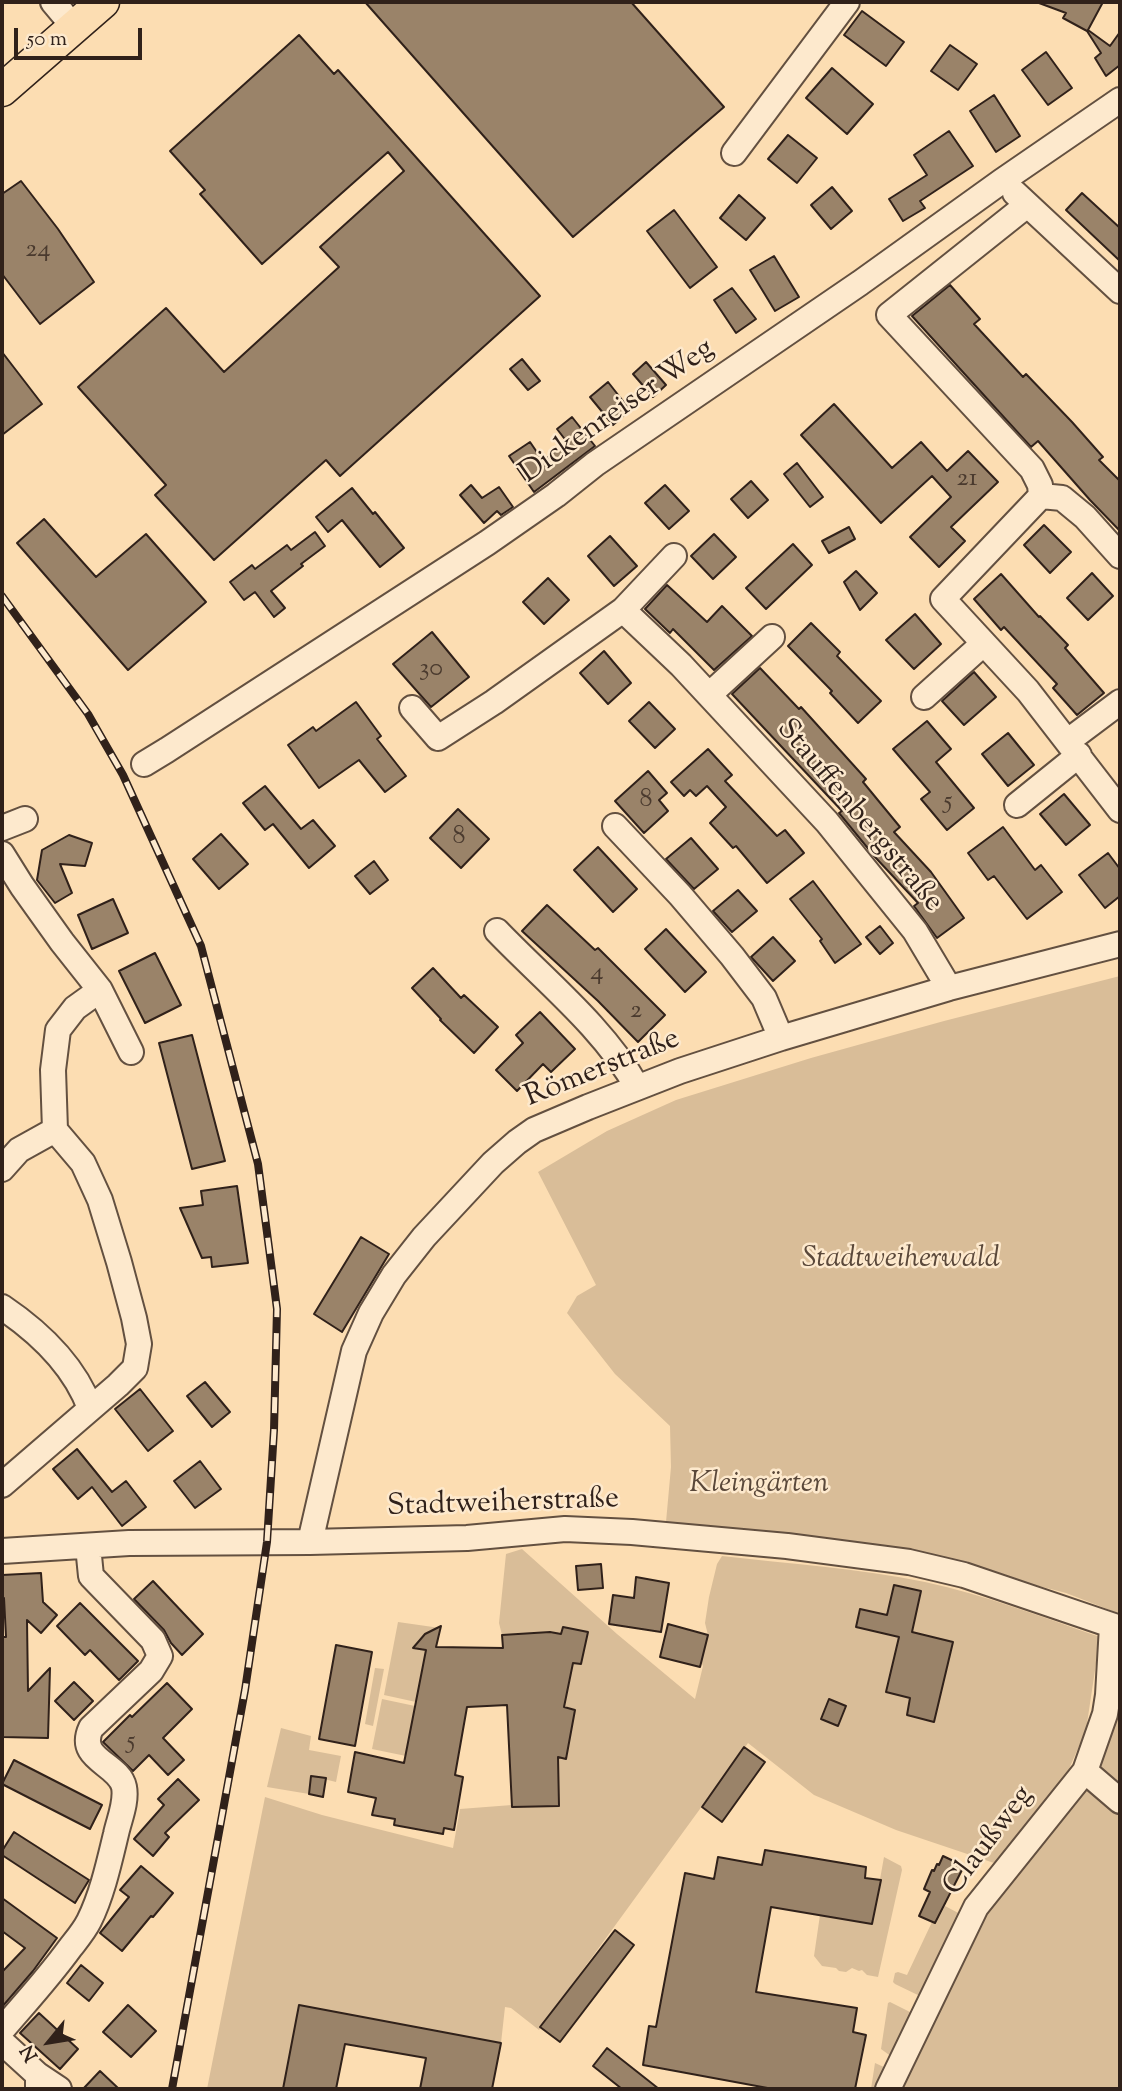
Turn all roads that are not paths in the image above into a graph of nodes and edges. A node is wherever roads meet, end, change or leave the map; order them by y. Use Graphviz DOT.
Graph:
graph roads {
  1 [pos="52,2"];
  2 [pos="103,2"];
  3 [pos="847,2"];
  4 [pos="74,27"];
  5 [pos="2,90"];
  6 [pos="1120,100"];
  7 [pos="734,153"];
  8 [pos="1002,181"];
  9 [pos="1027,205"];
  10 [pos="1120,291"];
  11 [pos="1041,496"];
  12 [pos="674,555"];
  13 [pos="1120,556"];
  14 [pos="623,610"];
  15 [pos="772,637"];
  16 [pos="983,644"];
  17 [pos="709,695"];
  18 [pos="924,697"];
  19 [pos="1120,702"];
  20 [pos="412,708"];
  21 [pos="1073,748"];
  22 [pos="144,764"];
  23 [pos="1017,805"];
  24 [pos="1120,810"];
  25 [pos="615,826"];
  26 [pos="2,854"];
  27 [pos="497,931"];
  28 [pos="1120,944"];
  29 [pos="949,988"];
  30 [pos="100,990"];
  31 [pos="781,1038"];
  32 [pos="131,1052"];
  33 [pos="638,1087"];
  34 [pos="55,1130"];
  35 [pos="2,1169"];
  36 [pos="2,1307"];
  37 [pos="90,1408"];
  38 [pos="2,1485"];
  39 [pos="310,1542"];
  40 [pos="88,1546"];
  41 [pos="2,1551"];
  42 [pos="1116,1627"];
  43 [pos="1085,1771"];
  44 [pos="1120,1801"];
  45 [pos="2,2030"];
  46 [pos="2,2042"];
  47 [pos="38,2082"];
  48 [pos="59,2089"];
  49 [pos="888,2089"];
  1 -- 4 [label="street"];
  2 -- 4 [label="main road"];
  3 -- 7 [label="street"];
  4 -- 5 [label="main road"];
  6 -- 8 [label="street, Dickenreiser Weg"];
  8 -- 9 [label="street"];
  8 -- 22 [label="street, Dickenreiser Weg"];
  9 -- 10 [label="street"];
  9 -- 11 [label="street"];
  11 -- 13 [label="street"];
  11 -- 16 [label="street"];
  12 -- 14 [label="street"];
  14 -- 17 [label="street, Stauffenbergstraße"];
  14 -- 20 [label="street"];
  15 -- 17 [label="street"];
  16 -- 18 [label="street"];
  16 -- 21 [label="street"];
  17 -- 29 [label="street, Stauffenbergstraße"];
  19 -- 21 [label="street"];
  21 -- 23 [label="street"];
  21 -- 24 [label="street"];
  25 -- 31 [label="street"];
  26 -- 30 [label="street"];
  27 -- 33 [label="street"];
  28 -- 29 [label="street, Römerstraße"];
  29 -- 31 [label="street, Römerstraße"];
  30 -- 32 [label="street"];
  30 -- 34 [label="street"];
  31 -- 33 [label="street, Römerstraße"];
  33 -- 39 [label="street, Römerstraße"];
  34 -- 35 [label="street"];
  34 -- 37 [label="street"];
  36 -- 37 [label="street"];
  37 -- 38 [label="street"];
  39 -- 40 [label="street, Stadtweiherstraße"];
  39 -- 42 [label="street, Stadtweiherstraße"];
  40 -- 41 [label="street, Stadtweiherstraße"];
  40 -- 45 [label="street"];
  42 -- 43 [label="street, Claußweg"];
  43 -- 44 [label="street"];
  43 -- 49 [label="street, Claußweg"];
  46 -- 47 [label="street"];
  47 -- 48 [label="street"];
}
